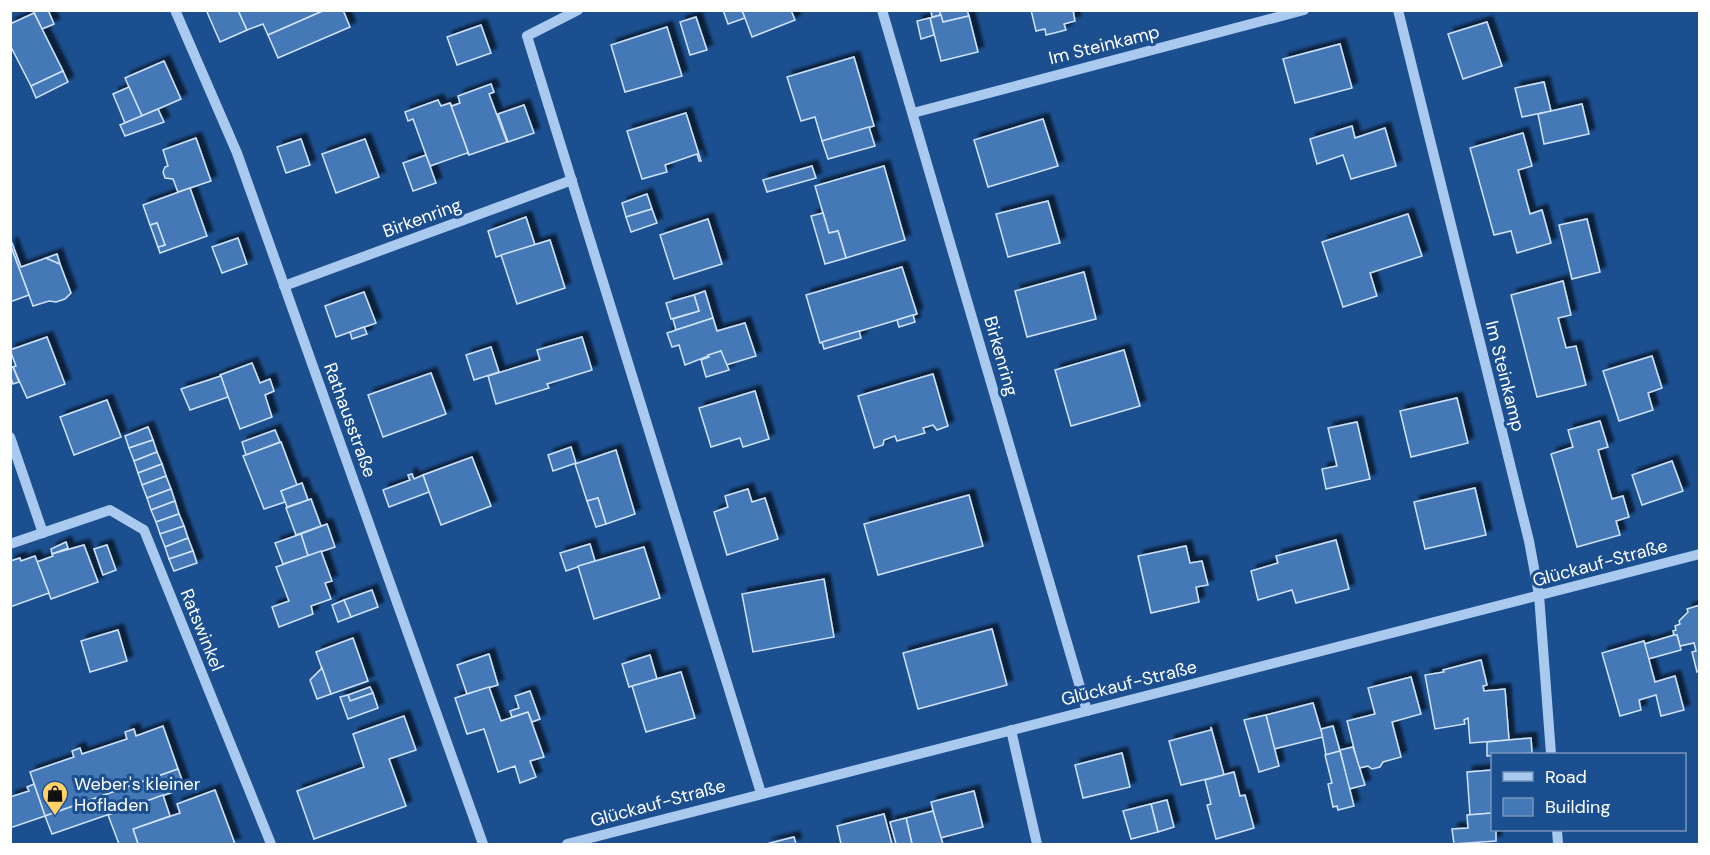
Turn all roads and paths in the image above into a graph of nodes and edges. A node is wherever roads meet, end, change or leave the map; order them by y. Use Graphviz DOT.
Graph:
graph roads {
  1 [pos="175,10"];
  2 [pos="578,10"];
  3 [pos="882,10"];
  4 [pos="1304,10"];
  5 [pos="1398,10"];
  6 [pos="913,113"];
  7 [pos="572,180"];
  8 [pos="284,286"];
  9 [pos="10,437"];
  10 [pos="43,533"];
  11 [pos="10,544"];
  12 [pos="1700,554"];
  13 [pos="1539,595"];
  14 [pos="1087,711"];
  15 [pos="1011,730"];
  16 [pos="1551,753"];
  17 [pos="761,793"];
  18 [pos="271,844"];
  19 [pos="483,844"];
  20 [pos="567,844"];
  21 [pos="1037,844"];
  1 -- 8 [label="street, Rathausstraße"];
  2 -- 7 [label="street"];
  3 -- 6 [label="street, Birkenring"];
  4 -- 6 [label="street, Im Steinkamp"];
  5 -- 13 [label="street, Im Steinkamp"];
  6 -- 14 [label="street, Birkenring"];
  7 -- 8 [label="street, Birkenring"];
  7 -- 17 [label="street"];
  8 -- 19 [label="street, Rathausstraße"];
  9 -- 10 [label="street"];
  10 -- 11 [label="street, Ratswinkel"];
  10 -- 18 [label="street, Ratswinkel"];
  12 -- 13 [label="street, Glückauf-Straße"];
  13 -- 14 [label="street, Glückauf-Straße"];
  13 -- 16 [label="street, Im Steinkamp"];
  14 -- 15 [label="street, Glückauf-Straße"];
  15 -- 17 [label="street, Glückauf-Straße"];
  15 -- 21 [label="street"];
  17 -- 20 [label="street, Glückauf-Straße"];
}
